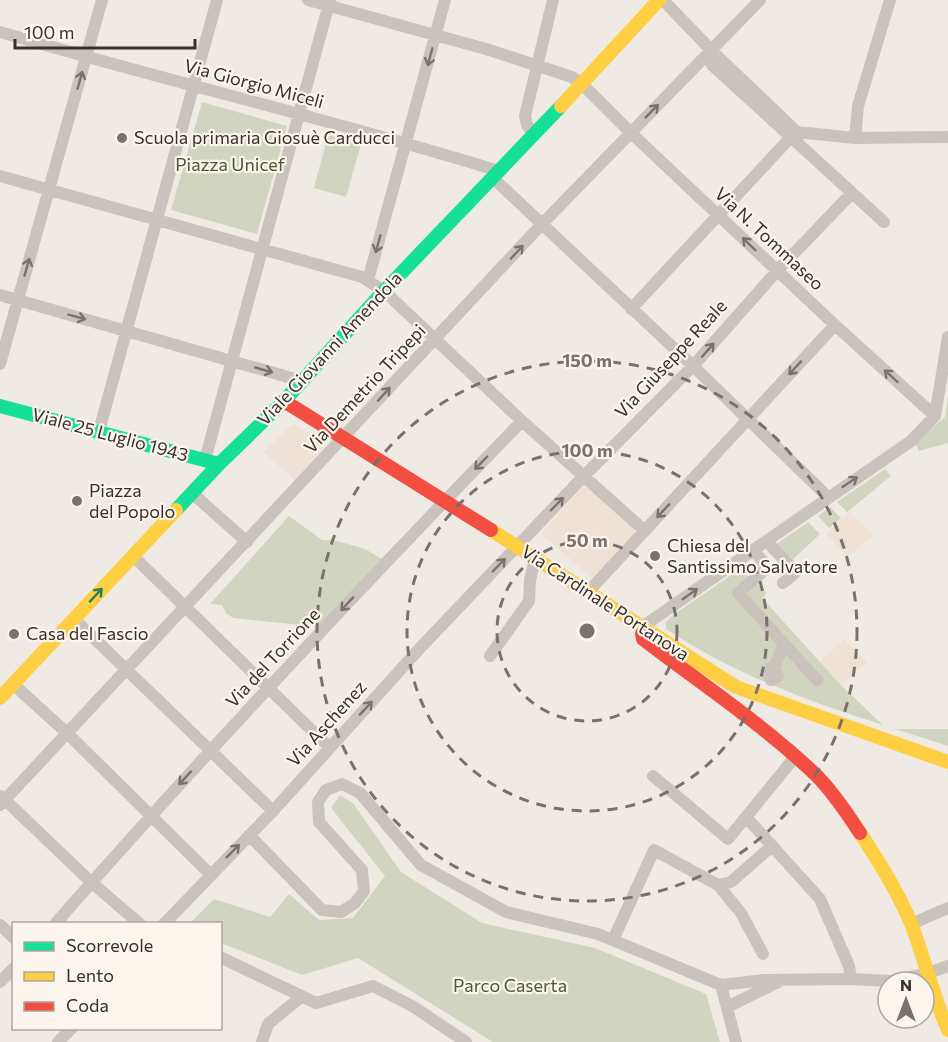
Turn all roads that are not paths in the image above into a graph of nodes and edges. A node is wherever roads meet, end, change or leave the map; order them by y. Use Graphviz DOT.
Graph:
graph roads {
  1 [pos="102,0"];
  2 [pos="217,0"];
  3 [pos="308,0"];
  4 [pos="445,0"];
  5 [pos="553,0"];
  6 [pos="661,0"];
  7 [pos="760,0"];
  8 [pos="890,0"];
  9 [pos="329,3"];
  10 [pos="0,32"];
  11 [pos="435,36"];
  12 [pos="712,51"];
  13 [pos="87,58"];
  14 [pos="538,65"];
  15 [pos="582,84"];
  16 [pos="194,87"];
  17 [pos="299,114"];
  18 [pos="630,132"];
  19 [pos="534,134"];
  20 [pos="948,137"];
  21 [pos="790,138"];
  22 [pos="855,138"];
  23 [pos="406,144"];
  24 [pos="496,175"];
  25 [pos="0,176"];
  26 [pos="49,189"];
  27 [pos="851,194"];
  28 [pos="718,215"];
  29 [pos="157,219"];
  30 [pos="884,222"];
  31 [pos="541,225"];
  32 [pos="262,250"];
  33 [pos="777,271"];
  34 [pos="368,280"];
  35 [pos="384,291"];
  36 [pos="0,296"];
  37 [pos="17,300"];
  38 [pos="631,309"];
  39 [pos="835,325"];
  40 [pos="125,330"];
  41 [pos="948,337"];
  42 [pos="435,338"];
  43 [pos="232,361"];
  44 [pos="0,364"];
  45 [pos="693,366"];
  46 [pos="302,381"];
  47 [pos="284,401"];
  48 [pos="0,406"];
  49 [pos="935,416"];
  50 [pos="748,420"];
  51 [pos="522,421"];
  52 [pos="99,431"];
  53 [pos="345,438"];
  54 [pos="212,462"];
  55 [pos="583,477"];
  56 [pos="192,493"];
  57 [pos="828,497"];
  58 [pos="444,501"];
  59 [pos="645,531"];
  60 [pos="247,542"];
  61 [pos="516,547"];
  62 [pos="772,547"];
  63 [pos="133,556"];
  64 [pos="758,556"];
  65 [pos="536,558"];
  66 [pos="783,583"];
  67 [pos="589,591"];
  68 [pos="185,608"];
  69 [pos="74,619"];
  70 [pos="642,627"];
  71 [pos="784,644"];
  72 [pos="490,656"];
  73 [pos="774,668"];
  74 [pos="127,670"];
  75 [pos="817,680"];
  76 [pos="14,684"];
  77 [pos="736,687"];
  78 [pos="269,688"];
  79 [pos="0,698"];
  80 [pos="734,711"];
  81 [pos="67,734"];
  82 [pos="330,747"];
  83 [pos="210,751"];
  84 [pos="795,757"];
  85 [pos="948,762"];
  86 [pos="653,776"];
  87 [pos="2,800"];
  88 [pos="273,811"];
  89 [pos="150,816"];
  90 [pos="746,817"];
  91 [pos="249,835"];
  92 [pos="772,846"];
  93 [pos="210,874"];
  94 [pos="91,882"];
  95 [pos="718,885"];
  96 [pos="948,908"];
  97 [pos="57,922"];
  98 [pos="138,922"];
  99 [pos="166,922"];
  100 [pos="911,924"];
  101 [pos="0,925"];
  102 [pos="12,936"];
  103 [pos="614,940"];
  104 [pos="763,954"];
  105 [pos="222,958"];
  106 [pos="12,970"];
  107 [pos="925,970"];
  108 [pos="784,979"];
  109 [pos="851,979"];
  110 [pos="876,981"];
  111 [pos="0,982"];
  112 [pos="721,985"];
  113 [pos="302,996"];
  114 [pos="936,1002"];
  115 [pos="727,1006"];
  116 [pos="936,1008"];
  117 [pos="939,1010"];
  118 [pos="71,1030"];
  119 [pos="948,1030"];
  120 [pos="58,1042"];
  121 [pos="262,1042"];
  122 [pos="466,1042"];
  123 [pos="736,1042"];
  1 -- 13 [label="street"];
  2 -- 16 [label="street"];
  3 -- 9 [label="street, Via N. Tommaseo"];
  4 -- 11 [label="street"];
  5 -- 14 [label="street"];
  6 -- 12 [label="street"];
  6 -- 15 [label="street, Viale Giovanni Amendola"];
  7 -- 12 [label="street, Via Demetrio Tripepi"];
  8 -- 22 [label="street"];
  9 -- 11 [label="street, Via N. Tommaseo"];
  9 -- 17 [label="street"];
  10 -- 13 [label="street, Via Giorgio Miceli"];
  11 -- 14 [label="street, Via N. Tommaseo"];
  11 -- 23 [label="street, one-way"];
  18 -- 12 [label="street, Via Demetrio Tripepi, one-way"];
  12 -- 21 [label="street"];
  12 -- 22 [label="street"];
  13 -- 16 [label="street, Via Giorgio Miceli"];
  26 -- 13 [label="street, one-way"];
  14 -- 15 [label="street, Via N. Tommaseo"];
  14 -- 19 [label="street"];
  15 -- 18 [label="street, Via N. Tommaseo"];
  15 -- 19 [label="street, Viale Giovanni Amendola"];
  16 -- 17 [label="street, Via Giorgio Miceli"];
  16 -- 29 [label="street"];
  17 -- 23 [label="street, Via Giorgio Miceli"];
  17 -- 32 [label="street"];
  18 -- 28 [label="street, Via N. Tommaseo"];
  18 -- 31 [label="street, Via Demetrio Tripepi"];
  19 -- 24 [label="street, Viale Giovanni Amendola"];
  20 -- 22 [label="street"];
  21 -- 27 [label="street"];
  21 -- 28 [label="street"];
  23 -- 24 [label="street, Via Giorgio Miceli"];
  23 -- 34 [label="street, one-way"];
  24 -- 31 [label="street"];
  24 -- 35 [label="street, Viale Giovanni Amendola"];
  25 -- 26 [label="street"];
  26 -- 29 [label="street"];
  37 -- 26 [label="street, one-way"];
  27 -- 30 [label="street"];
  27 -- 33 [label="street, Via Giuseppe Reale"];
  33 -- 28 [label="street, Via N. Tommaseo, one-way"];
  28 -- 38 [label="street"];
  29 -- 32 [label="street"];
  29 -- 40 [label="street"];
  31 -- 38 [label="street"];
  42 -- 31 [label="street, Via Demetrio Tripepi, one-way"];
  32 -- 34 [label="street"];
  32 -- 43 [label="street"];
  33 -- 39 [label="street, Via N. Tommaseo"];
  45 -- 33 [label="street, Via Giuseppe Reale, one-way"];
  34 -- 35 [label="street"];
  35 -- 42 [label="street"];
  35 -- 46 [label="street, Viale Giovanni Amendola"];
  36 -- 37 [label="street"];
  37 -- 40 [label="street, one-way"];
  37 -- 44 [label="street"];
  38 -- 45 [label="street"];
  49 -- 39 [label="street, Via N. Tommaseo, one-way"];
  39 -- 50 [label="street, one-way"];
  40 -- 43 [label="street"];
  40 -- 52 [label="street"];
  41 -- 49 [label="street"];
  42 -- 51 [label="street"];
  53 -- 42 [label="street, Via Demetrio Tripepi, one-way"];
  43 -- 46 [label="street, one-way"];
  43 -- 54 [label="street"];
  45 -- 50 [label="street"];
  45 -- 55 [label="street, Via Giuseppe Reale"];
  46 -- 47 [label="street, Viale Giovanni Amendola"];
  47 -- 53 [label="street, Via Cardinale Portanova"];
  47 -- 54 [label="street, Viale Giovanni Amendola"];
  48 -- 52 [label="street, Viale 25 Luglio 1943"];
  57 -- 49 [label="street, one-way"];
  50 -- 57 [label="street"];
  50 -- 59 [label="street, one-way"];
  51 -- 55 [label="street"];
  51 -- 58 [label="street, Via del Torrione, one-way"];
  52 -- 54 [label="street, Viale 25 Luglio 1943"];
  53 -- 58 [label="street, Via Cardinale Portanova"];
  53 -- 60 [label="street, Via Demetrio Tripepi"];
  54 -- 56 [label="street, Viale Giovanni Amendola"];
  55 -- 59 [label="street"];
  61 -- 55 [label="street, Via Giuseppe Reale, one-way"];
  56 -- 60 [label="street"];
  56 -- 63 [label="street, Viale Giovanni Amendola"];
  70 -- 57 [label="street, one-way"];
  58 -- 61 [label="street, Via Cardinale Portanova"];
  58 -- 78 [label="street, Via del Torrione, one-way"];
  59 -- 67 [label="street"];
  60 -- 68 [label="street, Via Demetrio Tripepi"];
  61 -- 65 [label="street, Via Cardinale Portanova"];
  82 -- 61 [label="street, Via Aschenez, one-way"];
  62 -- 66 [label="street"];
  63 -- 68 [label="street"];
  69 -- 63 [label="street, Viale Giovanni Amendola, one-way"];
  64 -- 71 [label="street"];
  65 -- 67 [label="street, Via Cardinale Portanova"];
  65 -- 72 [label="street"];
  67 -- 70 [label="street, Via Cardinale Portanova"];
  68 -- 74 [label="street, Via Demetrio Tripepi"];
  68 -- 78 [label="street"];
  69 -- 74 [label="street"];
  69 -- 76 [label="street, Viale Giovanni Amendola"];
  70 -- 77 [label="street, Via Cardinale Portanova"];
  70 -- 80 [label="street"];
  71 -- 73 [label="street"];
  71 -- 75 [label="street"];
  74 -- 81 [label="street, Via Demetrio Tripepi"];
  74 -- 83 [label="street"];
  76 -- 79 [label="street, Viale Giovanni Amendola"];
  76 -- 81 [label="street"];
  77 -- 80 [label="street"];
  77 -- 85 [label="street, Via Cardinale Portanova"];
  78 -- 82 [label="street"];
  78 -- 83 [label="street, Via del Torrione"];
  80 -- 84 [label="street"];
  81 -- 87 [label="street, Via Demetrio Tripepi"];
  81 -- 89 [label="street"];
  82 -- 88 [label="street, Via Aschenez"];
  83 -- 88 [label="street"];
  83 -- 89 [label="street, Via del Torrione, one-way"];
  84 -- 90 [label="street"];
  84 -- 100 [label="street"];
  86 -- 90 [label="street"];
  87 -- 94 [label="street"];
  88 -- 91 [label="street, Via Aschenez"];
  89 -- 93 [label="street"];
  89 -- 94 [label="street, Via del Torrione"];
  90 -- 92 [label="street"];
  93 -- 91 [label="street, Via Aschenez, one-way"];
  91 -- 103 [label="street"];
  92 -- 95 [label="street"];
  92 -- 109 [label="street"];
  93 -- 99 [label="street, Via Aschenez"];
  94 -- 97 [label="street, Via del Torrione"];
  94 -- 98 [label="street"];
  95 -- 103 [label="street"];
  95 -- 104 [label="street"];
  96 -- 100 [label="street"];
  100 -- 107 [label="street"];
  101 -- 102 [label="street"];
  103 -- 112 [label="street"];
  105 -- 113 [label="street"];
  106 -- 111 [label="street"];
  108 -- 109 [label="street"];
  108 -- 112 [label="street"];
  108 -- 115 [label="street"];
  109 -- 110 [label="street"];
  112 -- 115 [label="street"];
  113 -- 121 [label="street"];
  113 -- 122 [label="street"];
  114 -- 117 [label="street"];
  115 -- 123 [label="street"];
  116 -- 117 [label="street"];
  117 -- 119 [label="street"];
  118 -- 120 [label="street"];
}
